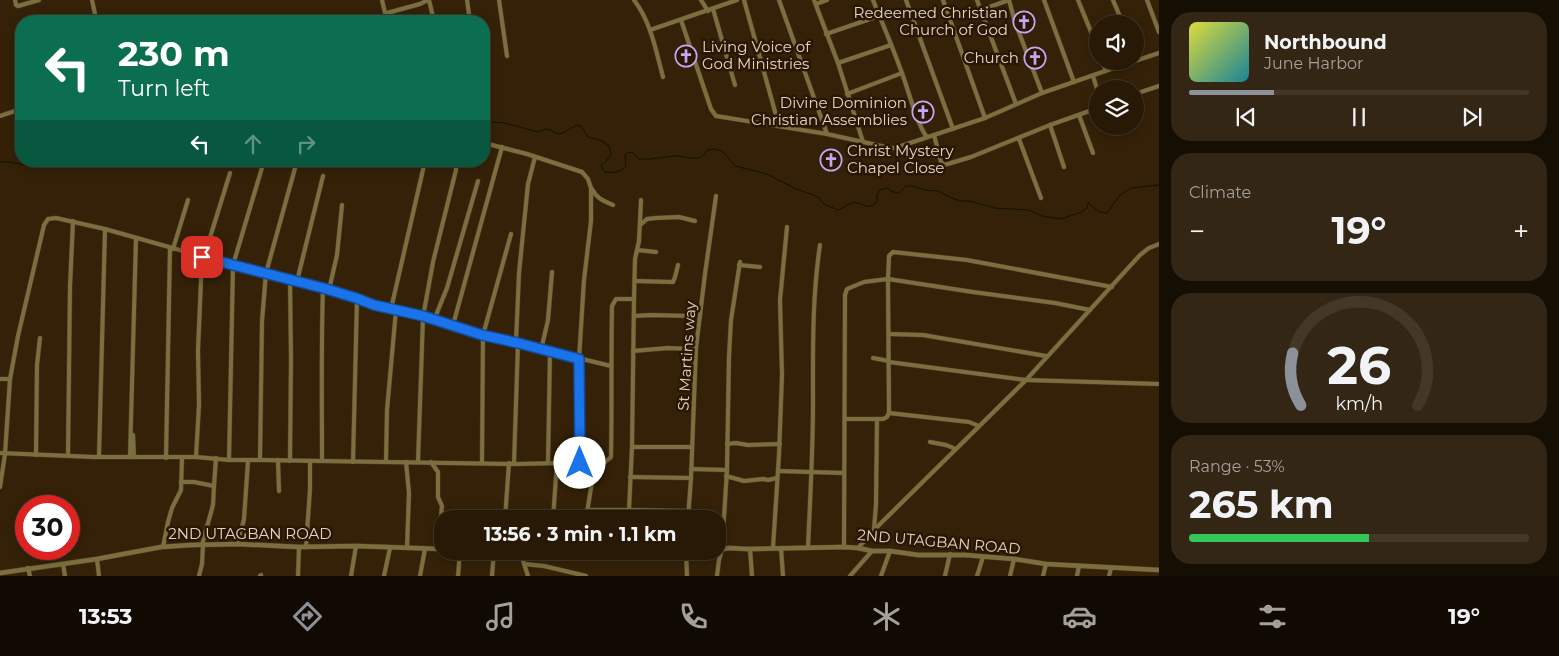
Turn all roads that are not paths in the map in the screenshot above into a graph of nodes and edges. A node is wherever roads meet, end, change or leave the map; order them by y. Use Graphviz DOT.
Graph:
graph roads {
  1 [pos="15,0"];
  2 [pos="39,0"];
  3 [pos="92,0"];
  4 [pos="382,0"];
  5 [pos="428,0"];
  6 [pos="467,0"];
  7 [pos="499,0"];
  8 [pos="634,0"];
  9 [pos="701,0"];
  10 [pos="737,0"];
  11 [pos="744,0"];
  12 [pos="779,0"];
  13 [pos="826,0"];
  14 [pos="873,0"];
  15 [pos="906,0"];
  16 [pos="943,0"];
  17 [pos="977,0"];
  18 [pos="1009,0"];
  19 [pos="1044,0"];
  20 [pos="1078,0"];
  21 [pos="1113,0"];
  22 [pos="1147,0"];
  23 [pos="815,2"];
  24 [pos="713,9"];
  25 [pos="981,10"];
  26 [pos="708,11"];
  27 [pos="387,13"];
  28 [pos="95,14"];
  29 [pos="386,15"];
  30 [pos="432,15"];
  31 [pos="469,15"];
  32 [pos="1119,15"];
  33 [pos="879,16"];
  34 [pos="681,20"];
  35 [pos="1089,27"];
  36 [pos="650,30"];
  37 [pos="1159,32"];
  38 [pos="826,34"];
  39 [pos="891,45"];
  40 [pos="1159,53"];
  41 [pos="507,56"];
  42 [pos="1144,58"];
  43 [pos="838,64"];
  44 [pos="1109,70"];
  45 [pos="1106,71"];
  46 [pos="902,74"];
  47 [pos="1092,76"];
  48 [pos="663,77"];
  49 [pos="1094,80"];
  50 [pos="1074,82"];
  51 [pos="735,85"];
  52 [pos="1159,86"];
  53 [pos="1144,91"];
  54 [pos="1042,93"];
  55 [pos="847,94"];
  56 [pos="1016,104"];
  57 [pos="15,111"];
  58 [pos="1089,111"];
  59 [pos="1078,115"];
  60 [pos="0,116"];
  61 [pos="985,118"];
  62 [pos="1050,125"];
  63 [pos="778,126"];
  64 [pos="953,129"];
  65 [pos="827,134"];
  66 [pos="934,135"];
  67 [pos="926,137"];
  68 [pos="1019,139"];
  69 [pos="863,142"];
  70 [pos="490,144"];
  71 [pos="502,147"];
  72 [pos="1093,153"];
  73 [pos="535,156"];
  74 [pos="262,167"];
  75 [pos="295,167"];
  76 [pos="424,167"];
  77 [pos="455,167"];
  78 [pos="1064,167"];
  79 [pos="230,173"];
  80 [pos="323,176"];
  81 [pos="478,181"];
  82 [pos="591,188"];
  83 [pos="716,196"];
  84 [pos="1040,198"];
  85 [pos="188,200"];
  86 [pos="641,200"];
  87 [pos="342,205"];
  88 [pos="613,205"];
  89 [pos="73,221"];
  90 [pos="695,221"];
  91 [pos="640,226"];
  92 [pos="787,226"];
  93 [pos="104,229"];
  94 [pos="511,234"];
  95 [pos="136,238"];
  96 [pos="1159,244"];
  97 [pos="820,245"];
  98 [pos="171,248"];
  99 [pos="637,250"];
  100 [pos="656,252"];
  101 [pos="203,257"];
  102 [pos="232,265"];
  103 [pos="678,265"];
  104 [pos="760,267"];
  105 [pos="552,272"];
  106 [pos="266,273"];
  107 [pos="888,279"];
  108 [pos="290,280"];
  109 [pos="297,281"];
  110 [pos="635,281"];
  111 [pos="1112,287"];
  112 [pos="323,288"];
  113 [pos="328,290"];
  114 [pos="356,298"];
  115 [pos="634,299"];
  116 [pos="103,303"];
  117 [pos="136,304"];
  118 [pos="391,309"];
  119 [pos="396,310"];
  120 [pos="1090,310"];
  121 [pos="423,316"];
  122 [pos="634,316"];
  123 [pos="692,316"];
  124 [pos="434,320"];
  125 [pos="452,325"];
  126 [pos="889,334"];
  127 [pos="482,335"];
  128 [pos="40,338"];
  129 [pos="517,342"];
  130 [pos="541,350"];
  131 [pos="693,350"];
  132 [pos="633,351"];
  133 [pos="550,352"];
  134 [pos="1046,356"];
  135 [pos="873,358"];
  136 [pos="579,359"];
  137 [pos="889,362"];
  138 [pos="611,366"];
  139 [pos="0,379"];
  140 [pos="10,379"];
  141 [pos="1026,380"];
  142 [pos="1159,384"];
  143 [pos="889,413"];
  144 [pos="845,419"];
  145 [pos="877,419"];
  146 [pos="979,426"];
  147 [pos="930,442"];
  148 [pos="727,444"];
  149 [pos="780,444"];
  150 [pos="632,447"];
  151 [pos="692,447"];
  152 [pos="956,449"];
  153 [pos="2,453"];
  154 [pos="36,455"];
  155 [pos="68,456"];
  156 [pos="99,456"];
  157 [pos="132,457"];
  158 [pos="196,457"];
  159 [pos="166,458"];
  160 [pos="182,458"];
  161 [pos="216,458"];
  162 [pos="229,460"];
  163 [pos="260,460"];
  164 [pos="278,460"];
  165 [pos="248,461"];
  166 [pos="290,461"];
  167 [pos="310,461"];
  168 [pos="322,461"];
  169 [pos="353,462"];
  170 [pos="386,462"];
  171 [pos="406,462"];
  172 [pos="418,462"];
  173 [pos="431,462"];
  174 [pos="482,462"];
  175 [pos="511,463"];
  176 [pos="548,463"];
  177 [pos="557,463"];
  178 [pos="580,463"];
  179 [pos="595,463"];
  180 [pos="691,469"];
  181 [pos="727,470"];
  182 [pos="778,471"];
  183 [pos="811,472"];
  184 [pos="844,473"];
  185 [pos="726,476"];
  186 [pos="630,477"];
  187 [pos="691,478"];
  188 [pos="777,478"];
  189 [pos="181,482"];
  190 [pos="214,486"];
  191 [pos="0,488"];
  192 [pos="280,491"];
  193 [pos="442,510"];
  194 [pos="506,510"];
  195 [pos="554,510"];
  196 [pos="587,510"];
  197 [pos="629,510"];
  198 [pos="689,510"];
  199 [pos="723,510"];
  200 [pos="874,530"];
  201 [pos="238,544"];
  202 [pos="203,545"];
  203 [pos="356,546"];
  204 [pos="164,547"];
  205 [pos="299,547"];
  206 [pos="306,547"];
  207 [pos="844,547"];
  208 [pos="390,548"];
  209 [pos="407,548"];
  210 [pos="726,548"];
  211 [pos="772,548"];
  212 [pos="781,548"];
  213 [pos="808,548"];
  214 [pos="858,548"];
  215 [pos="425,549"];
  216 [pos="434,549"];
  217 [pos="750,549"];
  218 [pos="872,551"];
  219 [pos="890,551"];
  220 [pos="950,554"];
  221 [pos="983,557"];
  222 [pos="97,559"];
  223 [pos="1014,559"];
  224 [pos="459,560"];
  225 [pos="493,560"];
  226 [pos="523,560"];
  227 [pos="686,560"];
  228 [pos="719,560"];
  229 [pos="63,564"];
  230 [pos="524,564"];
  231 [pos="1046,564"];
  232 [pos="1078,566"];
  233 [pos="28,568"];
  234 [pos="1111,568"];
  235 [pos="1142,570"];
  236 [pos="1159,570"];
  237 [pos="0,573"];
  238 [pos="562,574"];
  239 [pos="30,576"];
  240 [pos="65,576"];
  241 [pos="99,576"];
  242 [pos="199,576"];
  243 [pos="298,576"];
  244 [pos="351,576"];
  245 [pos="384,576"];
  246 [pos="420,576"];
  247 [pos="458,576"];
  248 [pos="492,576"];
  249 [pos="528,576"];
  250 [pos="586,576"];
  251 [pos="686,576"];
  252 [pos="718,576"];
  253 [pos="752,576"];
  254 [pos="783,576"];
  255 [pos="850,576"];
  256 [pos="882,576"];
  257 [pos="945,576"];
  258 [pos="977,576"];
  259 [pos="1010,576"];
  260 [pos="1043,576"];
  261 [pos="1077,576"];
  262 [pos="1109,576"];
  263 [pos="1141,576"];
  1 -- 2 [label="street"];
  3 -- 28 [label="street"];
  4 -- 29 [label="street"];
  5 -- 27 [label="street"];
  5 -- 30 [label="street"];
  6 -- 31 [label="street"];
  7 -- 41 [label="street"];
  8 -- 36 [label="street"];
  9 -- 26 [label="street"];
  10 -- 24 [label="street"];
  11 -- 63 [label="street"];
  12 -- 65 [label="street"];
  13 -- 23 [label="street"];
  14 -- 33 [label="street"];
  15 -- 64 [label="street"];
  16 -- 61 [label="street"];
  17 -- 25 [label="street"];
  18 -- 25 [label="street"];
  18 -- 54 [label="street"];
  19 -- 50 [label="street"];
  20 -- 35 [label="street"];
  21 -- 32 [label="street"];
  22 -- 37 [label="street"];
  23 -- 38 [label="street"];
  24 -- 26 [label="street"];
  24 -- 51 [label="street"];
  25 -- 56 [label="street"];
  26 -- 34 [label="street"];
  33 -- 38 [label="street"];
  33 -- 39 [label="street"];
  34 -- 36 [label="street"];
  34 -- 63 [label="street"];
  36 -- 48 [label="street"];
  38 -- 43 [label="street"];
  39 -- 43 [label="street"];
  39 -- 46 [label="street"];
  40 -- 42 [label="street"];
  43 -- 55 [label="street"];
  44 -- 45 [label="street"];
  45 -- 47 [label="street"];
  46 -- 55 [label="street"];
  46 -- 67 [label="street"];
  47 -- 49 [label="street"];
  47 -- 50 [label="street"];
  50 -- 54 [label="street"];
  52 -- 53 [label="street"];
  54 -- 56 [label="street"];
  55 -- 69 [label="street"];
  56 -- 61 [label="street"];
  57 -- 60 [label="street"];
  58 -- 59 [label="street"];
  59 -- 62 [label="street"];
  59 -- 72 [label="street"];
  61 -- 64 [label="street"];
  62 -- 68 [label="street"];
  62 -- 78 [label="street"];
  63 -- 65 [label="street"];
  64 -- 66 [label="street"];
  65 -- 69 [label="street"];
  66 -- 67 [label="street"];
  66 -- 68 [label="street"];
  67 -- 69 [label="street"];
  68 -- 84 [label="street"];
  70 -- 71 [label="street"];
  71 -- 73 [label="street"];
  71 -- 125 [label="street"];
  73 -- 82 [label="street"];
  73 -- 129 [label="street"];
  74 -- 102 [label="street"];
  75 -- 106 [label="street"];
  76 -- 118 [label="street"];
  77 -- 121 [label="street"];
  79 -- 101 [label="street"];
  80 -- 109 [label="street"];
  81 -- 124 [label="street"];
  82 -- 88 [label="street"];
  82 -- 136 [label="street"];
  83 -- 151 [label="street, St Martins way"];
  85 -- 98 [label="street"];
  86 -- 91 [label="street"];
  87 -- 113 [label="street"];
  89 -- 93 [label="street"];
  89 -- 140 [label="street"];
  89 -- 155 [label="street"];
  90 -- 91 [label="street"];
  91 -- 99 [label="street"];
  92 -- 149 [label="street"];
  93 -- 95 [label="street"];
  93 -- 156 [label="street"];
  94 -- 127 [label="street"];
  95 -- 98 [label="street"];
  95 -- 157 [label="street"];
  96 -- 111 [label="street"];
  97 -- 183 [label="street"];
  98 -- 101 [label="street"];
  98 -- 159 [label="street"];
  99 -- 100 [label="street"];
  99 -- 110 [label="street"];
  101 -- 102 [label="street"];
  101 -- 158 [label="street"];
  102 -- 106 [label="street"];
  102 -- 162 [label="street"];
  103 -- 110 [label="street"];
  104 -- 148 [label="street"];
  105 -- 130 [label="street"];
  106 -- 108 [label="street"];
  106 -- 163 [label="street"];
  107 -- 111 [label="street"];
  107 -- 120 [label="street"];
  107 -- 126 [label="street"];
  107 -- 144 [label="street"];
  108 -- 109 [label="street"];
  108 -- 166 [label="street"];
  109 -- 112 [label="street"];
  110 -- 115 [label="street"];
  111 -- 120 [label="street"];
  112 -- 113 [label="street"];
  112 -- 168 [label="street"];
  113 -- 114 [label="street"];
  114 -- 118 [label="street"];
  114 -- 169 [label="street"];
  115 -- 122 [label="street"];
  115 -- 138 [label="street"];
  116 -- 156 [label="street"];
  117 -- 157 [label="street"];
  118 -- 119 [label="street"];
  119 -- 121 [label="street"];
  119 -- 170 [label="street"];
  120 -- 141 [label="street"];
  121 -- 124 [label="street"];
  121 -- 172 [label="street"];
  122 -- 123 [label="street"];
  122 -- 132 [label="street"];
  124 -- 125 [label="street"];
  125 -- 127 [label="street"];
  126 -- 134 [label="street"];
  126 -- 137 [label="street"];
  127 -- 129 [label="street"];
  127 -- 174 [label="street"];
  128 -- 154 [label="street"];
  129 -- 130 [label="street"];
  129 -- 175 [label="street"];
  130 -- 133 [label="street"];
  131 -- 132 [label="street"];
  132 -- 150 [label="street"];
  133 -- 136 [label="street"];
  133 -- 176 [label="street"];
  135 -- 137 [label="street"];
  136 -- 138 [label="street"];
  136 -- 178 [label="street"];
  137 -- 141 [label="street"];
  137 -- 143 [label="street"];
  138 -- 179 [label="street"];
  139 -- 140 [label="street"];
  140 -- 153 [label="street"];
  141 -- 142 [label="street"];
  141 -- 146 [label="street"];
  143 -- 145 [label="street"];
  143 -- 146 [label="street"];
  144 -- 145 [label="street"];
  144 -- 207 [label="street"];
  145 -- 200 [label="street"];
  146 -- 152 [label="street"];
  147 -- 152 [label="street"];
  148 -- 149 [label="street"];
  148 -- 181 [label="street"];
  149 -- 182 [label="street"];
  150 -- 151 [label="street"];
  150 -- 186 [label="street"];
  151 -- 180 [label="street, St Martins way"];
  152 -- 200 [label="street"];
  153 -- 154 [label="street"];
  153 -- 191 [label="street"];
  154 -- 155 [label="street"];
  155 -- 156 [label="street"];
  156 -- 157 [label="street"];
  157 -- 159 [label="street"];
  158 -- 160 [label="street"];
  158 -- 161 [label="street"];
  159 -- 160 [label="street"];
  160 -- 189 [label="street"];
  161 -- 162 [label="street"];
  161 -- 190 [label="street"];
  162 -- 165 [label="street"];
  163 -- 164 [label="street"];
  163 -- 165 [label="street"];
  164 -- 166 [label="street"];
  164 -- 192 [label="street"];
  165 -- 201 [label="street"];
  166 -- 167 [label="street"];
  167 -- 168 [label="street"];
  167 -- 206 [label="street"];
  168 -- 169 [label="street"];
  169 -- 170 [label="street"];
  170 -- 171 [label="street"];
  171 -- 172 [label="street"];
  171 -- 209 [label="street"];
  172 -- 173 [label="street"];
  173 -- 174 [label="street"];
  173 -- 193 [label="street"];
  174 -- 175 [label="street"];
  175 -- 176 [label="street"];
  175 -- 194 [label="street"];
  176 -- 177 [label="street"];
  177 -- 178 [label="street"];
  177 -- 195 [label="street"];
  178 -- 179 [label="street"];
  179 -- 196 [label="street"];
  180 -- 181 [label="street"];
  180 -- 187 [label="street, St Martins way"];
  181 -- 185 [label="street"];
  182 -- 183 [label="street"];
  182 -- 188 [label="street"];
  183 -- 184 [label="street"];
  183 -- 213 [label="street"];
  185 -- 188 [label="street"];
  185 -- 199 [label="street"];
  186 -- 187 [label="street"];
  186 -- 197 [label="street"];
  187 -- 198 [label="street, St Martins way"];
  188 -- 211 [label="street"];
  189 -- 190 [label="street"];
  189 -- 204 [label="street"];
  190 -- 202 [label="street"];
  200 -- 214 [label="street"];
  201 -- 202 [label="street, 2ND UTAGBAN ROAD"];
  201 -- 205 [label="street, 2ND UTAGBAN ROAD"];
  202 -- 204 [label="street, 2ND UTAGBAN ROAD"];
  202 -- 242 [label="street"];
  203 -- 206 [label="street, 2ND UTAGBAN ROAD"];
  203 -- 208 [label="street, 2ND UTAGBAN ROAD"];
  203 -- 244 [label="street"];
  204 -- 222 [label="street, 2ND UTAGBAN ROAD"];
  205 -- 206 [label="street, 2ND UTAGBAN ROAD"];
  205 -- 243 [label="street"];
  207 -- 213 [label="street, 2ND UTAGBAN ROAD"];
  207 -- 214 [label="street, 2ND UTAGBAN ROAD"];
  208 -- 209 [label="street, 2ND UTAGBAN ROAD"];
  208 -- 245 [label="street"];
  209 -- 215 [label="street, 2ND UTAGBAN ROAD"];
  210 -- 217 [label="street, 2ND UTAGBAN ROAD"];
  211 -- 212 [label="street, 2ND UTAGBAN ROAD"];
  211 -- 217 [label="street, 2ND UTAGBAN ROAD"];
  212 -- 213 [label="street, 2ND UTAGBAN ROAD"];
  212 -- 254 [label="street"];
  214 -- 218 [label="street, 2ND UTAGBAN ROAD"];
  215 -- 216 [label="street, 2ND UTAGBAN ROAD"];
  215 -- 246 [label="street"];
  217 -- 253 [label="street"];
  218 -- 219 [label="street, 2ND UTAGBAN ROAD"];
  218 -- 255 [label="street"];
  219 -- 220 [label="street, 2ND UTAGBAN ROAD"];
  219 -- 256 [label="street"];
  220 -- 221 [label="street, 2ND UTAGBAN ROAD"];
  220 -- 257 [label="street"];
  221 -- 223 [label="street, 2ND UTAGBAN ROAD"];
  221 -- 258 [label="street"];
  222 -- 229 [label="street, 2ND UTAGBAN ROAD"];
  222 -- 241 [label="street"];
  223 -- 231 [label="street, 2ND UTAGBAN ROAD"];
  223 -- 259 [label="street"];
  224 -- 247 [label="street"];
  225 -- 248 [label="street"];
  226 -- 230 [label="street"];
  227 -- 251 [label="street"];
  228 -- 252 [label="street"];
  229 -- 233 [label="street, 2ND UTAGBAN ROAD"];
  229 -- 240 [label="street"];
  230 -- 238 [label="street"];
  230 -- 249 [label="street"];
  231 -- 232 [label="street, 2ND UTAGBAN ROAD"];
  231 -- 260 [label="street"];
  232 -- 234 [label="street, 2ND UTAGBAN ROAD"];
  232 -- 261 [label="street"];
  233 -- 237 [label="street, 2ND UTAGBAN ROAD"];
  233 -- 239 [label="street"];
  234 -- 235 [label="street, 2ND UTAGBAN ROAD"];
  234 -- 262 [label="street"];
  235 -- 236 [label="street, 2ND UTAGBAN ROAD"];
  235 -- 263 [label="street"];
  238 -- 250 [label="street"];
}
